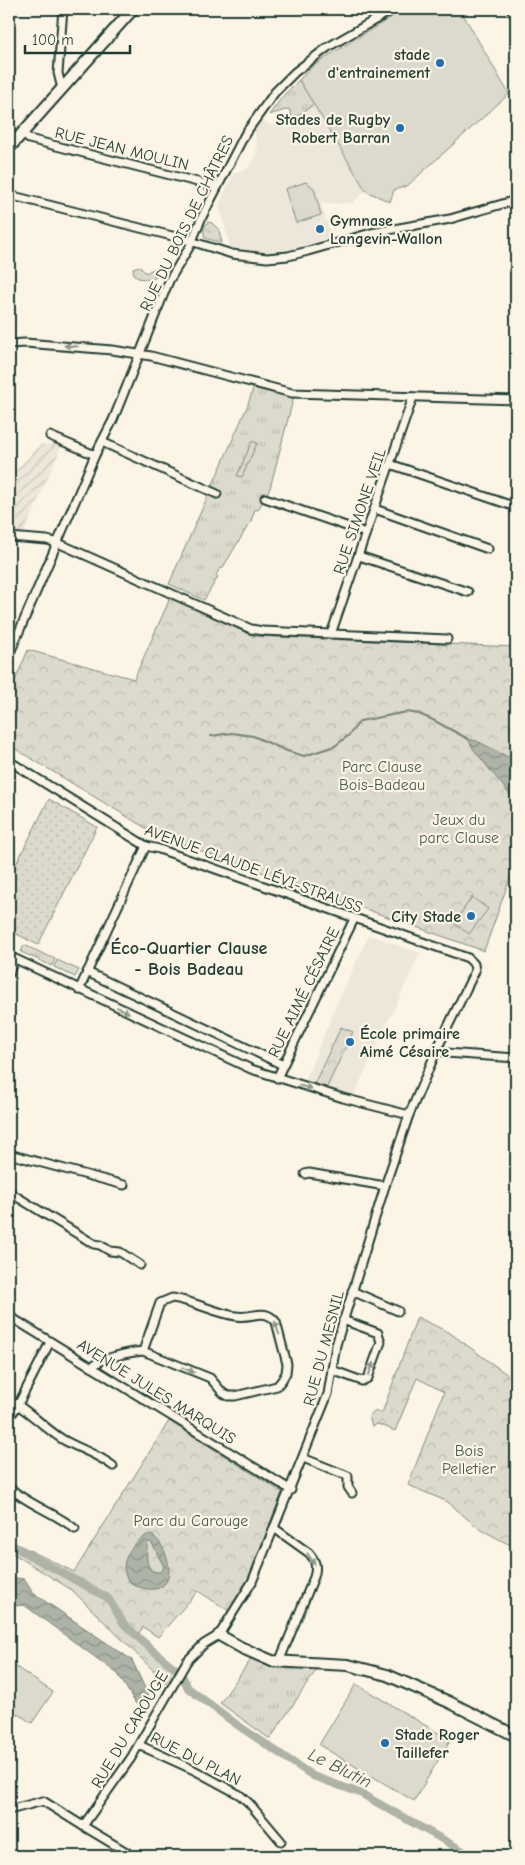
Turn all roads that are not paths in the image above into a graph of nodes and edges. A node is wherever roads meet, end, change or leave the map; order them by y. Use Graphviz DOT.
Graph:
graph roads {
  1 [pos="63,9"];
  2 [pos="133,9"];
  3 [pos="394,9"];
  4 [pos="511,9"];
  5 [pos="516,16"];
  6 [pos="62,89"];
  7 [pos="22,133"];
  8 [pos="9,148"];
  9 [pos="217,187"];
  10 [pos="9,195"];
  11 [pos="516,200"];
  12 [pos="192,242"];
  13 [pos="9,344"];
  14 [pos="139,355"];
  15 [pos="413,397"];
  16 [pos="516,400"];
  17 [pos="50,436"];
  18 [pos="102,442"];
  19 [pos="95,456"];
  20 [pos="390,464"];
  21 [pos="217,494"];
  22 [pos="265,498"];
  23 [pos="510,505"];
  24 [pos="374,509"];
  25 [pos="366,533"];
  26 [pos="9,537"];
  27 [pos="58,543"];
  28 [pos="488,549"];
  29 [pos="358,556"];
  30 [pos="468,592"];
  31 [pos="331,634"];
  32 [pos="447,639"];
  33 [pos="9,655"];
  34 [pos="9,761"];
  35 [pos="146,846"];
  36 [pos="354,919"];
  37 [pos="11,958"];
  38 [pos="474,964"];
  39 [pos="87,972"];
  40 [pos="9,974"];
  41 [pos="79,990"];
  42 [pos="437,1049"];
  43 [pos="516,1058"];
  44 [pos="283,1065"];
  45 [pos="277,1078"];
  46 [pos="409,1115"];
  47 [pos="9,1154"];
  48 [pos="305,1174"];
  49 [pos="124,1185"];
  50 [pos="385,1186"];
  51 [pos="9,1192"];
  52 [pos="140,1265"];
  53 [pos="352,1291"];
  54 [pos="398,1311"];
  55 [pos="9,1316"];
  56 [pos="343,1320"];
  57 [pos="50,1342"];
  58 [pos="143,1352"];
  59 [pos="91,1367"];
  60 [pos="332,1370"];
  61 [pos="9,1400"];
  62 [pos="18,1405"];
  63 [pos="9,1418"];
  64 [pos="303,1458"];
  65 [pos="113,1466"];
  66 [pos="9,1487"];
  67 [pos="291,1490"];
  68 [pos="352,1493"];
  69 [pos="274,1528"];
  70 [pos="75,1529"];
  71 [pos="219,1635"];
  72 [pos="279,1662"];
  73 [pos="516,1736"];
  74 [pos="139,1745"];
  75 [pos="9,1810"];
  76 [pos="83,1826"];
  77 [pos="281,1841"];
  78 [pos="132,1856"];
  1 -- 6 [label="street"];
  2 -- 6 [label="street"];
  3 -- 9 [label="street, RUE DU BOIS DE CHÂTRES"];
  4 -- 5 [label="street"];
  6 -- 7 [label="street"];
  7 -- 8 [label="street"];
  7 -- 9 [label="street, RUE JEAN MOULIN"];
  9 -- 12 [label="street, RUE DU BOIS DE CHÂTRES"];
  10 -- 12 [label="street"];
  11 -- 12 [label="street"];
  12 -- 14 [label="street, RUE DU BOIS DE CHÂTRES"];
  14 -- 13 [label="street, one-way"];
  14 -- 15 [label="street"];
  14 -- 18 [label="street, RUE DU BOIS DE CHÂTRES"];
  15 -- 16 [label="street"];
  15 -- 20 [label="street, RUE SIMONE VEIL"];
  17 -- 19 [label="street"];
  18 -- 19 [label="street, RUE DU BOIS DE CHÂTRES"];
  18 -- 21 [label="street"];
  19 -- 27 [label="street, RUE DU BOIS DE CHÂTRES"];
  20 -- 23 [label="street"];
  20 -- 24 [label="street, RUE SIMONE VEIL"];
  22 -- 25 [label="street"];
  24 -- 25 [label="street, RUE SIMONE VEIL"];
  24 -- 28 [label="street"];
  25 -- 29 [label="street, RUE SIMONE VEIL"];
  26 -- 27 [label="street"];
  27 -- 31 [label="street"];
  27 -- 33 [label="street, RUE DU BOIS DE CHÂTRES"];
  29 -- 30 [label="street"];
  29 -- 31 [label="street, RUE SIMONE VEIL"];
  31 -- 32 [label="street"];
  34 -- 35 [label="street, AVENUE CLAUDE LÉVI-STRAUSS"];
  35 -- 36 [label="street, AVENUE CLAUDE LÉVI-STRAUSS"];
  35 -- 39 [label="street"];
  36 -- 38 [label="street, AVENUE CLAUDE LÉVI-STRAUSS"];
  36 -- 44 [label="street, RUE AIMÉ CÉSAIRE"];
  37 -- 40 [label="street"];
  37 -- 41 [label="street"];
  38 -- 42 [label="street, RUE DU MESNIL"];
  39 -- 41 [label="street"];
  39 -- 44 [label="street"];
  41 -- 45 [label="street, one-way"];
  42 -- 43 [label="street"];
  42 -- 46 [label="street, RUE DU MESNIL"];
  44 -- 45 [label="street, RUE AIMÉ CÉSAIRE"];
  45 -- 46 [label="street, one-way"];
  46 -- 50 [label="street, RUE DU MESNIL"];
  47 -- 49 [label="street"];
  48 -- 50 [label="street"];
  50 -- 53 [label="street, RUE DU MESNIL"];
  51 -- 52 [label="street"];
  53 -- 54 [label="street"];
  53 -- 56 [label="street, RUE DU MESNIL"];
  55 -- 57 [label="street, AVENUE JULES MARQUIS"];
  56 -- 60 [label="street, RUE DU MESNIL"];
  60 -- 56 [label="street, one-way"];
  57 -- 59 [label="street, AVENUE JULES MARQUIS"];
  57 -- 62 [label="street"];
  58 -- 58 [label="street, one-way"];
  58 -- 59 [label="street"];
  59 -- 67 [label="street, AVENUE JULES MARQUIS"];
  60 -- 64 [label="street, RUE DU MESNIL"];
  61 -- 62 [label="street"];
  62 -- 63 [label="street"];
  62 -- 65 [label="street"];
  64 -- 67 [label="street, RUE DU MESNIL"];
  64 -- 68 [label="street"];
  66 -- 70 [label="street"];
  67 -- 69 [label="street, RUE DU MESNIL"];
  69 -- 71 [label="street, RUE DU MESNIL"];
  69 -- 72 [label="street, one-way"];
  71 -- 72 [label="street"];
  71 -- 74 [label="street, RUE DU CAROUGE"];
  72 -- 73 [label="street"];
  74 -- 76 [label="street, RUE DU CAROUGE"];
  74 -- 77 [label="street, RUE DU PLAN"];
  75 -- 76 [label="street"];
  76 -- 78 [label="street"];
}
